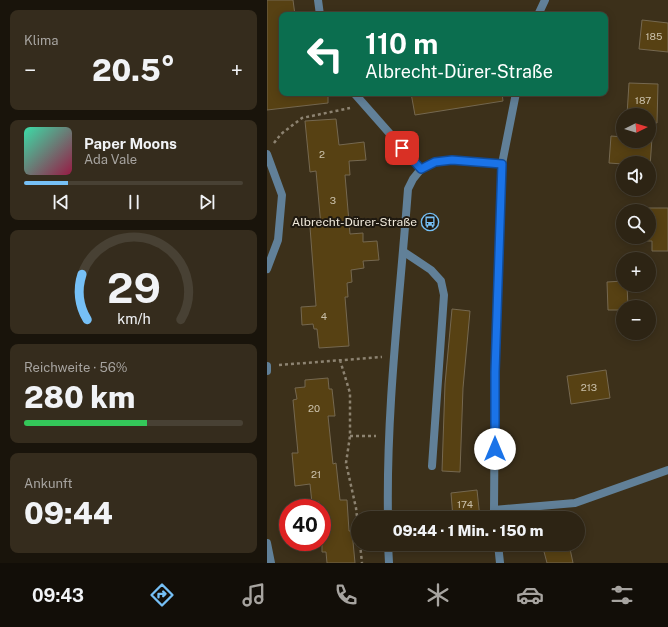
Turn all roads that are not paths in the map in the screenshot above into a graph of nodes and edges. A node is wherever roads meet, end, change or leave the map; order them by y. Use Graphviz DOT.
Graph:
graph roads {
  1 [pos="318,0"];
  2 [pos="545,0"];
  3 [pos="320,12"];
  4 [pos="539,12"];
  5 [pos="356,96"];
  6 [pos="515,96"];
  7 [pos="267,154"];
  8 [pos="502,164"];
  9 [pos="421,169"];
  10 [pos="404,252"];
  11 [pos="267,269"];
  12 [pos="267,366"];
  13 [pos="267,371"];
  14 [pos="432,466"];
  15 [pos="668,470"];
  16 [pos="388,511"];
  17 [pos="495,511"];
  18 [pos="517,511"];
  19 [pos="267,543"];
  20 [pos="388,551"];
  21 [pos="499,551"];
  22 [pos="271,563"];
  23 [pos="389,563"];
  24 [pos="500,563"];
  1 -- 3 [label="street"];
  2 -- 4 [label="street"];
  5 -- 9 [label="street"];
  6 -- 8 [label="street"];
  7 -- 11 [label="street"];
  8 -- 9 [label="street"];
  8 -- 17 [label="street"];
  9 -- 10 [label="street"];
  10 -- 14 [label="street"];
  10 -- 16 [label="street"];
  12 -- 13 [label="street"];
  15 -- 18 [label="street"];
  19 -- 22 [label="street"];
  20 -- 23 [label="street"];
  21 -- 24 [label="street"];
}
